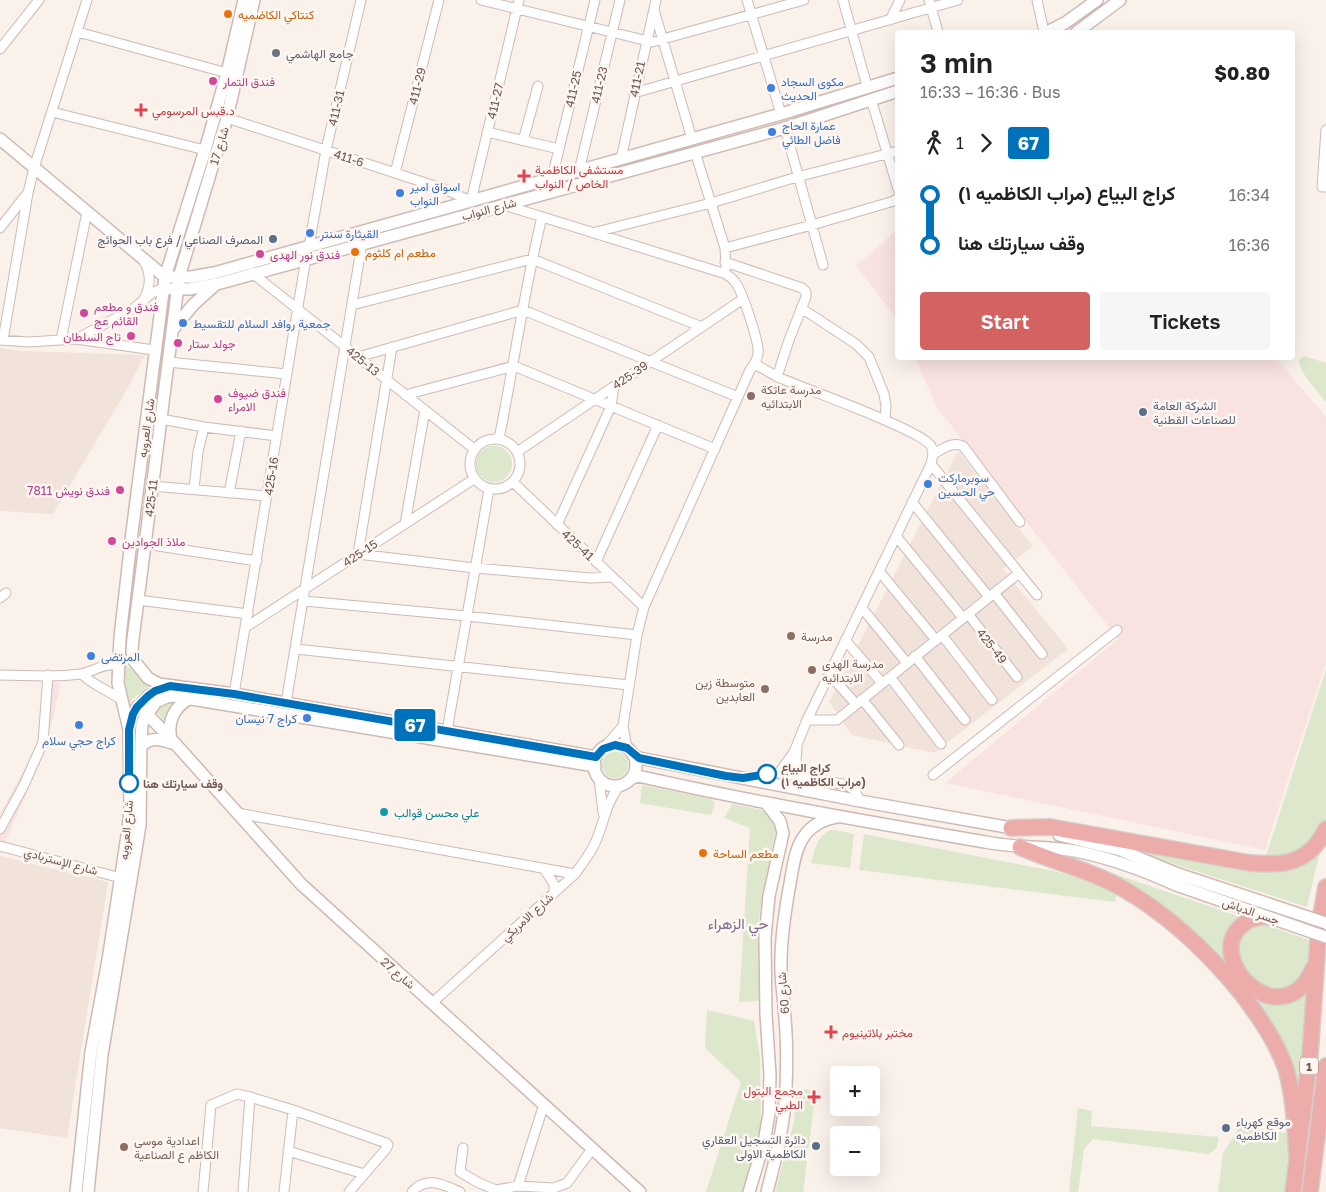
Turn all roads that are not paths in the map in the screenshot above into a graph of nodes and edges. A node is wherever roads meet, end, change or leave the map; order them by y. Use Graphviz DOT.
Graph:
graph roads {
  1 [pos="39,0"];
  2 [pos="87,0"];
  3 [pos="244,0"];
  4 [pos="254,0"];
  5 [pos="361,0"];
  6 [pos="439,0"];
  7 [pos="481,0"];
  8 [pos="595,0"];
  9 [pos="620,0"];
  10 [pos="747,0"];
  11 [pos="804,0"];
  12 [pos="843,0"];
  13 [pos="900,0"];
  14 [pos="958,0"];
  15 [pos="1037,0"];
  16 [pos="1097,0"];
  17 [pos="1120,0"];
  18 [pos="518,4"];
  19 [pos="655,4"];
  20 [pos="930,4"];
  21 [pos="751,15"];
  22 [pos="890,20"];
  23 [pos="588,27"];
  24 [pos="1068,28"];
  25 [pos="851,30"];
  26 [pos="937,30"];
  27 [pos="1045,30"];
  28 [pos="1080,30"];
  29 [pos="78,32"];
  30 [pos="612,32"];
  31 [pos="663,40"];
  32 [pos="646,41"];
  33 [pos="0,49"];
  34 [pos="763,56"];
  35 [pos="227,73"];
  36 [pos="895,79"];
  37 [pos="675,81"];
  38 [pos="538,86"];
  39 [pos="867,86"];
  40 [pos="634,92"];
  41 [pos="895,92"];
  42 [pos="871,99"];
  43 [pos="52,112"];
  44 [pos="780,114"];
  45 [pos="227,118"];
  46 [pos="785,128"];
  47 [pos="1326,130"];
  48 [pos="487,132"];
  49 [pos="692,139"];
  50 [pos="523,140"];
  51 [pos="1,141"];
  52 [pos="559,149"];
  53 [pos="205,150"];
  54 [pos="326,150"];
  55 [pos="695,152"];
  56 [pos="895,152"];
  57 [pos="887,154"];
  58 [pos="621,159"];
  59 [pos="34,168"];
  60 [pos="579,171"];
  61 [pos="395,173"];
  62 [pos="798,177"];
  63 [pos="552,178"];
  64 [pos="895,179"];
  65 [pos="1326,187"];
  66 [pos="28,193"];
  67 [pos="895,200"];
  68 [pos="471,201"];
  69 [pos="711,203"];
  70 [pos="503,205"];
  71 [pos="87,212"];
  72 [pos="542,217"];
  73 [pos="812,225"];
  74 [pos="0,228"];
  75 [pos="595,232"];
  76 [pos="362,243"];
  77 [pos="308,246"];
  78 [pos="725,248"];
  79 [pos="140,256"];
  80 [pos="306,258"];
  81 [pos="532,259"];
  82 [pos="725,262"];
  83 [pos="823,265"];
  84 [pos="252,273"];
  85 [pos="726,274"];
  86 [pos="180,277"];
  87 [pos="165,283"];
  88 [pos="217,284"];
  89 [pos="178,290"];
  90 [pos="743,299"];
  91 [pos="144,300"];
  92 [pos="352,305"];
  93 [pos="801,308"];
  94 [pos="298,309"];
  95 [pos="523,310"];
  96 [pos="702,327"];
  97 [pos="173,330"];
  98 [pos="76,339"];
  99 [pos="2,340"];
  100 [pos="60,340"];
  101 [pos="345,346"];
  102 [pos="392,347"];
  103 [pos="154,350"];
  104 [pos="358,357"];
  105 [pos="168,362"];
  106 [pos="650,362"];
  107 [pos="755,364"];
  108 [pos="514,366"];
  109 [pos="287,374"];
  110 [pos="777,377"];
  111 [pos="388,380"];
  112 [pos="614,386"];
  113 [pos="405,395"];
  114 [pos="738,397"];
  115 [pos="594,400"];
  116 [pos="612,406"];
  117 [pos="425,410"];
  118 [pos="161,419"];
  119 [pos="885,420"];
  120 [pos="658,426"];
  121 [pos="204,427"];
  122 [pos="241,431"];
  123 [pos="277,436"];
  124 [pos="499,439"];
  125 [pos="474,449"];
  126 [pos="715,449"];
  127 [pos="517,452"];
  128 [pos="934,454"];
  129 [pos="931,464"];
  130 [pos="474,479"];
  131 [pos="513,482"];
  132 [pos="152,486"];
  133 [pos="194,489"];
  134 [pos="489,489"];
  135 [pos="229,493"];
  136 [pos="267,496"];
  137 [pos="912,502"];
  138 [pos="1020,522"];
  139 [pos="405,524"];
  140 [pos="558,525"];
  141 [pos="896,536"];
  142 [pos="145,544"];
  143 [pos="358,554"];
  144 [pos="257,561"];
  145 [pos="596,562"];
  146 [pos="476,568"];
  147 [pos="879,571"];
  148 [pos="1018,573"];
  149 [pos="612,577"];
  150 [pos="306,588"];
  151 [pos="991,595"];
  152 [pos="1037,595"];
  153 [pos="138,600"];
  154 [pos="304,601"];
  155 [pos="644,608"];
  156 [pos="862,608"];
  157 [pos="248,614"];
  158 [pos="467,616"];
  159 [pos="965,616"];
  160 [pos="246,627"];
  161 [pos="1117,630"];
  162 [pos="637,635"];
  163 [pos="939,638"];
  164 [pos="846,640"];
  165 [pos="296,649"];
  166 [pos="1042,654"];
  167 [pos="915,656"];
  168 [pos="907,663"];
  169 [pos="118,665"];
  170 [pos="459,666"];
  171 [pos="82,674"];
  172 [pos="829,674"];
  173 [pos="0,675"];
  174 [pos="48,675"];
  175 [pos="890,677"];
  176 [pos="1017,677"];
  177 [pos="882,683"];
  178 [pos="629,685"];
  179 [pos="168,691"];
  180 [pos="234,694"];
  181 [pos="120,699"];
  182 [pos="189,699"];
  183 [pos="992,700"];
  184 [pos="859,702"];
  185 [pos="286,703"];
  186 [pos="137,707"];
  187 [pos="145,720"];
  188 [pos="807,720"];
  189 [pos="965,720"];
  190 [pos="623,726"];
  191 [pos="447,731"];
  192 [pos="129,733"];
  193 [pos="173,742"];
  194 [pos="141,743"];
  195 [pos="941,744"];
  196 [pos="797,745"];
  197 [pos="900,745"];
  198 [pos="630,751"];
  199 [pos="598,757"];
  200 [pos="716,773"];
  201 [pos="779,773"];
  202 [pos="933,775"];
  203 [pos="800,776"];
  204 [pos="599,778"];
  205 [pos="632,778"];
  206 [pos="740,778"];
  207 [pos="619,786"];
  208 [pos="710,792"];
  209 [pos="735,797"];
  210 [pos="860,801"];
  211 [pos="766,803"];
  212 [pos="874,804"];
  213 [pos="238,813"];
  214 [pos="839,816"];
  215 [pos="603,818"];
  216 [pos="857,819"];
  217 [pos="873,822"];
  218 [pos="1017,828"];
  219 [pos="0,829"];
  220 [pos="1326,829"];
  221 [pos="0,846"];
  222 [pos="1019,847"];
  223 [pos="544,869"];
  224 [pos="575,874"];
  225 [pos="121,878"];
  226 [pos="1177,879"];
  227 [pos="1326,887"];
  228 [pos="554,893"];
  229 [pos="1269,917"];
  230 [pos="1324,919"];
  231 [pos="1322,938"];
  232 [pos="1317,957"];
  233 [pos="432,1003"];
  234 [pos="784,1003"];
  235 [pos="766,1004"];
  236 [pos="767,1032"];
  237 [pos="786,1036"];
  238 [pos="1326,1066"];
  239 [pos="250,1097"];
  240 [pos="544,1104"];
  241 [pos="293,1110"];
  242 [pos="463,1148"];
  243 [pos="592,1149"];
  244 [pos="288,1151"];
  245 [pos="1297,1156"];
  246 [pos="364,1174"];
  247 [pos="518,1186"];
  248 [pos="477,1188"];
  249 [pos="566,1188"];
  250 [pos="76,1192"];
  251 [pos="88,1192"];
  252 [pos="203,1192"];
  253 [pos="243,1192"];
  254 [pos="284,1192"];
  255 [pos="349,1192"];
  256 [pos="412,1192"];
  257 [pos="460,1192"];
  258 [pos="640,1192"];
  259 [pos="749,1192"];
  260 [pos="767,1192"];
  261 [pos="1293,1192"];
  262 [pos="1310,1192"];
  1 -- 33 [label="street"];
  2 -- 29 [label="street"];
  3 -- 35 [label="street, شارع 17"];
  4 -- 45 [label="street, شارع 17"];
  5 -- 54 [label="street, 411-31"];
  6 -- 61 [label="street, 411-29"];
  7 -- 18 [label="street"];
  8 -- 23 [label="street, 411-25"];
  9 -- 30 [label="street, 411-23"];
  10 -- 21 [label="street"];
  11 -- 21 [label="street"];
  12 -- 25 [label="street"];
  13 -- 22 [label="street"];
  14 -- 20 [label="street"];
  15 -- 27 [label="street"];
  16 -- 24 [label="street"];
  17 -- 28 [label="street"];
  18 -- 23 [label="street"];
  18 -- 48 [label="street, 411-27"];
  19 -- 31 [label="street"];
  19 -- 32 [label="street, 411-21"];
  20 -- 22 [label="street"];
  20 -- 26 [label="street"];
  21 -- 31 [label="street"];
  21 -- 34 [label="street"];
  22 -- 25 [label="street"];
  23 -- 30 [label="street"];
  23 -- 52 [label="street, 411-25"];
  25 -- 34 [label="street"];
  25 -- 39 [label="street"];
  29 -- 35 [label="street"];
  29 -- 43 [label="street"];
  30 -- 32 [label="street"];
  30 -- 60 [label="street, 411-23"];
  31 -- 32 [label="street"];
  31 -- 37 [label="street"];
  32 -- 40 [label="street, 411-21"];
  34 -- 37 [label="street"];
  34 -- 44 [label="street"];
  35 -- 53 [label="street, شارع 17"];
  36 -- 39 [label="street, شارع النواب"];
  37 -- 40 [label="street"];
  37 -- 49 [label="street"];
  38 -- 50 [label="street"];
  39 -- 44 [label="street, شارع النواب"];
  40 -- 58 [label="street, 411-21"];
  41 -- 42 [label="street, شارع النواب"];
  42 -- 46 [label="street, شارع النواب"];
  42 -- 57 [label="street"];
  43 -- 53 [label="street"];
  43 -- 59 [label="street"];
  44 -- 49 [label="street, شارع النواب"];
  45 -- 54 [label="street, 411-6"];
  45 -- 86 [label="street, شارع 17"];
  46 -- 55 [label="street, شارع النواب"];
  46 -- 62 [label="street"];
  47 -- 65 [label="street"];
  48 -- 50 [label="street"];
  48 -- 68 [label="street, 411-27"];
  49 -- 58 [label="street, شارع النواب"];
  50 -- 52 [label="street"];
  51 -- 59 [label="street"];
  52 -- 63 [label="street, 411-25"];
  53 -- 87 [label="street, شارع 17"];
  54 -- 61 [label="street, 411-6"];
  54 -- 77 [label="street, 411-31"];
  55 -- 69 [label="street"];
  55 -- 70 [label="street, شارع النواب"];
  56 -- 57 [label="street"];
  57 -- 62 [label="street"];
  57 -- 64 [label="street"];
  58 -- 60 [label="street, شارع النواب"];
  59 -- 66 [label="street"];
  59 -- 71 [label="street"];
  60 -- 63 [label="street, شارع النواب"];
  61 -- 68 [label="street, 411-6"];
  62 -- 69 [label="street"];
  62 -- 73 [label="street"];
  63 -- 68 [label="street, شارع النواب"];
  66 -- 74 [label="street"];
  66 -- 99 [label="street"];
  67 -- 73 [label="street"];
  68 -- 77 [label="street, شارع النواب"];
  69 -- 75 [label="street"];
  69 -- 78 [label="street"];
  70 -- 72 [label="street"];
  70 -- 76 [label="street, شارع النواب"];
  71 -- 79 [label="street"];
  71 -- 100 [label="street"];
  72 -- 75 [label="street"];
  72 -- 81 [label="street"];
  73 -- 78 [label="street"];
  73 -- 83 [label="street"];
  75 -- 85 [label="street"];
  76 -- 80 [label="street, شارع النواب"];
  76 -- 92 [label="street"];
  77 -- 86 [label="street, شارع النواب"];
  78 -- 82 [label="street"];
  79 -- 87 [label="street"];
  79 -- 91 [label="street"];
  80 -- 84 [label="street, شارع النواب"];
  80 -- 94 [label="street, 425-16"];
  81 -- 92 [label="street"];
  81 -- 95 [label="street"];
  81 -- 96 [label="street"];
  82 -- 85 [label="street"];
  82 -- 93 [label="street"];
  84 -- 88 [label="street, شارع النواب"];
  84 -- 94 [label="street, 425-13"];
  85 -- 90 [label="street"];
  86 -- 87 [label="street, شارع النواب"];
  86 -- 89 [label="street, شارع 17"];
  87 -- 89 [label="street, شارع النواب"];
  87 -- 91 [label="street"];
  87 -- 169 [label="street, شارع العروبه"];
  88 -- 89 [label="street, شارع النواب"];
  88 -- 97 [label="street"];
  89 -- 97 [label="street, 425-11"];
  90 -- 96 [label="street, 425-39"];
  90 -- 107 [label="street"];
  91 -- 98 [label="street"];
  92 -- 101 [label="street"];
  93 -- 110 [label="street"];
  93 -- 119 [label="street"];
  94 -- 101 [label="street, 425-13"];
  94 -- 109 [label="street, 425-16"];
  95 -- 102 [label="street"];
  95 -- 106 [label="street"];
  95 -- 108 [label="street"];
  96 -- 106 [label="street, 425-39"];
  97 -- 105 [label="street, 425-11"];
  98 -- 100 [label="street"];
  98 -- 103 [label="street"];
  99 -- 100 [label="street"];
  101 -- 104 [label="street, 425-13"];
  101 -- 150 [label="street"];
  102 -- 104 [label="street"];
  102 -- 111 [label="street"];
  104 -- 111 [label="street, 425-13"];
  105 -- 109 [label="street"];
  105 -- 118 [label="street, 425-11"];
  106 -- 112 [label="street, 425-39"];
  106 -- 114 [label="street"];
  107 -- 110 [label="street"];
  107 -- 114 [label="street"];
  108 -- 113 [label="street"];
  108 -- 115 [label="street"];
  108 -- 124 [label="street"];
  109 -- 123 [label="street, 425-16"];
  110 -- 119 [label="street"];
  111 -- 113 [label="street, 425-13"];
  111 -- 143 [label="street"];
  112 -- 115 [label="street, 425-39"];
  112 -- 116 [label="street"];
  113 -- 117 [label="street, 425-13"];
  114 -- 126 [label="street"];
  115 -- 116 [label="street"];
  115 -- 127 [label="street, 425-39"];
  116 -- 120 [label="street"];
  116 -- 140 [label="street"];
  117 -- 125 [label="street, 425-13"];
  117 -- 139 [label="street"];
  118 -- 121 [label="street"];
  118 -- 132 [label="street, 425-11"];
  119 -- 128 [label="street"];
  120 -- 126 [label="street"];
  120 -- 145 [label="street"];
  121 -- 122 [label="street"];
  121 -- 133 [label="street"];
  122 -- 123 [label="street"];
  122 -- 135 [label="street"];
  123 -- 136 [label="street, 425-16"];
  124 -- 125 [label="street"];
  124 -- 127 [label="street"];
  125 -- 130 [label="street"];
  126 -- 155 [label="street"];
  127 -- 131 [label="street"];
  128 -- 129 [label="street"];
  128 -- 138 [label="street"];
  129 -- 137 [label="street"];
  129 -- 148 [label="street"];
  130 -- 134 [label="street"];
  130 -- 139 [label="street, 425-15"];
  131 -- 134 [label="street"];
  131 -- 140 [label="street, 425-41"];
  132 -- 133 [label="street"];
  132 -- 142 [label="street, 425-11"];
  133 -- 135 [label="street"];
  134 -- 146 [label="street"];
  135 -- 136 [label="street"];
  136 -- 144 [label="street, 425-16"];
  137 -- 141 [label="street"];
  137 -- 151 [label="street"];
  139 -- 143 [label="street, 425-15"];
  140 -- 145 [label="street, 425-41"];
  141 -- 147 [label="street"];
  141 -- 159 [label="street, 425-49"];
  142 -- 144 [label="street"];
  142 -- 153 [label="street, 425-11"];
  143 -- 146 [label="street"];
  143 -- 150 [label="street, 425-15"];
  144 -- 157 [label="street, 425-16"];
  145 -- 149 [label="street, 425-41"];
  146 -- 149 [label="street"];
  146 -- 158 [label="street"];
  147 -- 156 [label="street"];
  147 -- 163 [label="street"];
  148 -- 151 [label="street"];
  148 -- 152 [label="street"];
  149 -- 155 [label="street, 425-41"];
  150 -- 154 [label="street"];
  150 -- 160 [label="street, 425-15"];
  151 -- 159 [label="street"];
  151 -- 166 [label="street"];
  153 -- 157 [label="street"];
  153 -- 179 [label="street, 425-11"];
  154 -- 158 [label="street"];
  154 -- 165 [label="street"];
  155 -- 162 [label="street"];
  156 -- 164 [label="street"];
  156 -- 168 [label="street"];
  157 -- 160 [label="street, 425-16"];
  158 -- 162 [label="street"];
  158 -- 170 [label="street"];
  159 -- 163 [label="street"];
  159 -- 176 [label="street, 425-49"];
  160 -- 180 [label="street, 425-16"];
  161 -- 202 [label="street"];
  162 -- 178 [label="street"];
  163 -- 167 [label="street"];
  163 -- 183 [label="street"];
  164 -- 172 [label="street"];
  164 -- 177 [label="street"];
  165 -- 170 [label="street"];
  165 -- 185 [label="street"];
  167 -- 168 [label="street"];
  167 -- 189 [label="street"];
  168 -- 175 [label="street"];
  169 -- 171 [label="street"];
  169 -- 181 [label="street, شارع العروبه"];
  170 -- 178 [label="street"];
  170 -- 191 [label="street"];
  171 -- 174 [label="street"];
  171 -- 181 [label="street"];
  172 -- 184 [label="street"];
  172 -- 188 [label="street"];
  173 -- 174 [label="street"];
  174 -- 219 [label="street"];
  175 -- 177 [label="street"];
  175 -- 195 [label="street"];
  177 -- 184 [label="street"];
  178 -- 190 [label="street"];
  179 -- 180 [label="street, 425-11"];
  179 -- 182 [label="street, 425-11"];
  179 -- 186 [label="street"];
  179 -- 187 [label="street"];
  180 -- 185 [label="street, 425-11"];
  181 -- 192 [label="street, شارع العروبه"];
  182 -- 193 [label="street"];
  182 -- 199 [label="street, 425-11"];
  184 -- 188 [label="street"];
  184 -- 197 [label="street"];
  185 -- 191 [label="street, 425-11"];
  186 -- 187 [label="street, شارع 27"];
  186 -- 192 [label="street"];
  187 -- 192 [label="street"];
  187 -- 193 [label="street, شارع 27"];
  187 -- 194 [label="street, شارع العروبه"];
  188 -- 196 [label="street"];
  190 -- 198 [label="street"];
  190 -- 199 [label="street"];
  191 -- 199 [label="street, 425-11"];
  192 -- 194 [label="street"];
  192 -- 225 [label="street, شارع العروبه"];
  193 -- 194 [label="street"];
  193 -- 213 [label="street, شارع 27"];
  194 -- 251 [label="street, شارع العروبه"];
  196 -- 201 [label="street"];
  196 -- 203 [label="street"];
  198 -- 199 [label="street"];
  198 -- 200 [label="street"];
  198 -- 205 [label="street"];
  199 -- 204 [label="street"];
  200 -- 206 [label="street"];
  200 -- 208 [label="street"];
  201 -- 203 [label="street"];
  201 -- 206 [label="street"];
  203 -- 210 [label="street"];
  204 -- 207 [label="street"];
  204 -- 215 [label="street, شارع الامريكي"];
  205 -- 207 [label="street"];
  205 -- 208 [label="street"];
  206 -- 209 [label="street"];
  206 -- 210 [label="street"];
  207 -- 215 [label="street, شارع الامريكي"];
  208 -- 209 [label="street"];
  209 -- 211 [label="street"];
  210 -- 212 [label="street"];
  210 -- 216 [label="street"];
  211 -- 214 [label="street"];
  211 -- 235 [label="street, شارع 60"];
  212 -- 217 [label="street"];
  212 -- 218 [label="street"];
  213 -- 223 [label="street"];
  213 -- 233 [label="street, شارع 27"];
  214 -- 216 [label="street"];
  214 -- 234 [label="street, شارع 60"];
  215 -- 224 [label="street, شارع الامريكي"];
  216 -- 217 [label="street"];
  217 -- 222 [label="street"];
  218 -- 220 [label="highway"];
  218 -- 222 [label="street"];
  218 -- 226 [label="street"];
  221 -- 225 [label="street, شارع الإستربادي"];
  222 -- 226 [label="street"];
  222 -- 245 [label="highway"];
  223 -- 224 [label="street"];
  223 -- 228 [label="street"];
  224 -- 228 [label="street, شارع الامريكي"];
  225 -- 250 [label="street, شارع العروبه"];
  226 -- 229 [label="street, جسر الدباش, bridge"];
  226 -- 230 [label="street, جسر الدباش, bridge"];
  227 -- 230 [label="highway"];
  228 -- 233 [label="street, شارع الامريكي"];
  229 -- 231 [label="street, جسر الدباش, bridge"];
  229 -- 232 [label="highway"];
  231 -- 232 [label="highway, 1"];
  232 -- 245 [label="highway, 1"];
  233 -- 240 [label="street, شارع 27"];
  234 -- 235 [label="street"];
  234 -- 237 [label="street, شارع 60"];
  235 -- 236 [label="street, شارع 60"];
  236 -- 237 [label="street"];
  236 -- 259 [label="street, شارع 60"];
  237 -- 260 [label="street, شارع 60"];
  238 -- 262 [label="highway, 1"];
  239 -- 241 [label="street"];
  239 -- 252 [label="street"];
  239 -- 253 [label="street"];
  240 -- 243 [label="street, شارع 27"];
  240 -- 247 [label="street"];
  241 -- 244 [label="street"];
  241 -- 246 [label="street"];
  242 -- 248 [label="street"];
  243 -- 249 [label="street"];
  243 -- 258 [label="street, شارع 27"];
  244 -- 246 [label="street"];
  244 -- 254 [label="street"];
  245 -- 261 [label="highway, 1"];
  246 -- 255 [label="street"];
  247 -- 248 [label="street"];
  247 -- 249 [label="street"];
  256 -- 257 [label="street"];
}
